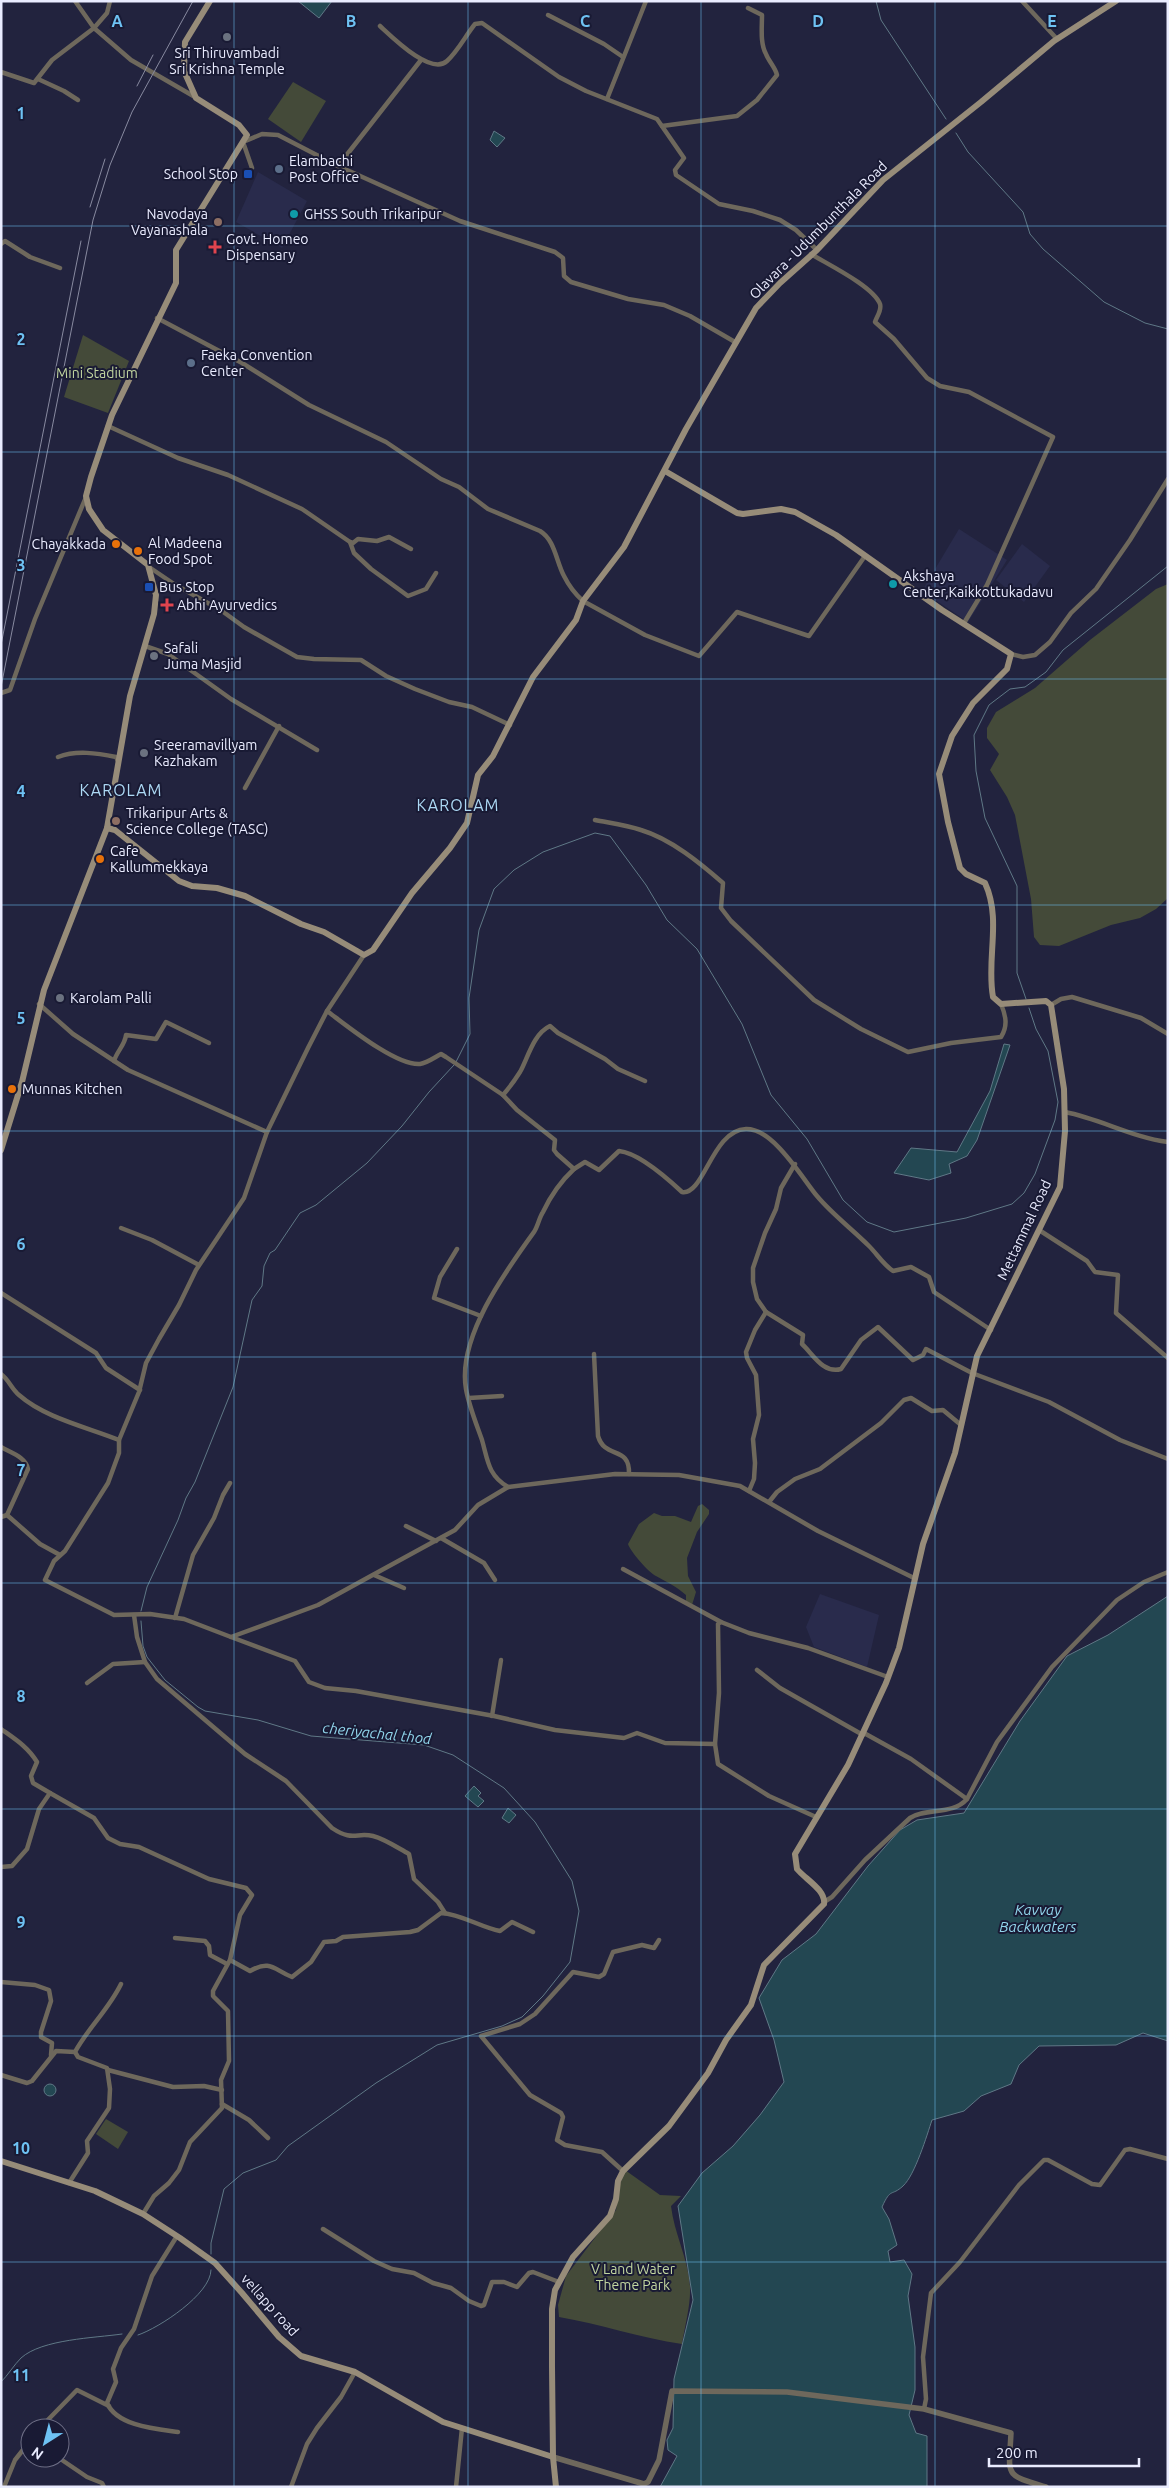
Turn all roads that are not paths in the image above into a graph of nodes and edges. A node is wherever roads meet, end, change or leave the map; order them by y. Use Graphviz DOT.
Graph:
graph roads {
  1 [pos="75,1"];
  2 [pos="110,1"];
  3 [pos="210,1"];
  4 [pos="646,1"];
  5 [pos="1022,1"];
  6 [pos="1116,1"];
  7 [pos="748,8"];
  8 [pos="548,15"];
  9 [pos="380,26"];
  10 [pos="94,28"];
  11 [pos="1057,38"];
  12 [pos="623,57"];
  13 [pos="421,60"];
  14 [pos="1,72"];
  15 [pos="38,79"];
  16 [pos="196,98"];
  17 [pos="607,99"];
  18 [pos="78,100"];
  19 [pos="662,126"];
  20 [pos="243,142"];
  21 [pos="338,166"];
  22 [pos="252,168"];
  23 [pos="3,241"];
  24 [pos="814,252"];
  25 [pos="60,268"];
  26 [pos="157,318"];
  27 [pos="735,342"];
  28 [pos="108,426"];
  29 [pos="665,471"];
  30 [pos="1168,479"];
  31 [pos="86,496"];
  32 [pos="350,542"];
  33 [pos="410,549"];
  34 [pos="865,556"];
  35 [pos="148,565"];
  36 [pos="436,573"];
  37 [pos="583,601"];
  38 [pos="964,623"];
  39 [pos="145,646"];
  40 [pos="1011,654"];
  41 [pos="1,693"];
  42 [pos="510,725"];
  43 [pos="279,726"];
  44 [pos="317,750"];
  45 [pos="58,757"];
  46 [pos="118,761"];
  47 [pos="245,788"];
  48 [pos="594,820"];
  49 [pos="107,828"];
  50 [pos="364,955"];
  51 [pos="39,1004"];
  52 [pos="1001,1004"];
  53 [pos="1051,1005"];
  54 [pos="327,1010"];
  55 [pos="1168,1034"];
  56 [pos="209,1043"];
  57 [pos="114,1061"];
  58 [pos="645,1081"];
  59 [pos="503,1095"];
  60 [pos="1065,1112"];
  61 [pos="267,1132"];
  62 [pos="1168,1142"];
  63 [pos="1,1150"];
  64 [pos="795,1164"];
  65 [pos="574,1169"];
  66 [pos="121,1228"];
  67 [pos="1039,1230"];
  68 [pos="457,1249"];
  69 [pos="199,1265"];
  70 [pos="1,1294"];
  71 [pos="766,1312"];
  72 [pos="481,1316"];
  73 [pos="991,1330"];
  74 [pos="594,1354"];
  75 [pos="1168,1358"];
  76 [pos="972,1373"];
  77 [pos="1,1374"];
  78 [pos="140,1390"];
  79 [pos="502,1396"];
  80 [pos="469,1398"];
  81 [pos="962,1425"];
  82 [pos="120,1440"];
  83 [pos="1,1447"];
  84 [pos="1168,1459"];
  85 [pos="629,1474"];
  86 [pos="230,1483"];
  87 [pos="508,1488"];
  88 [pos="749,1491"];
  89 [pos="769,1502"];
  90 [pos="7,1515"];
  91 [pos="1,1517"];
  92 [pos="406,1526"];
  93 [pos="439,1540"];
  94 [pos="60,1555"];
  95 [pos="622,1569"];
  96 [pos="1168,1572"];
  97 [pos="374,1575"];
  98 [pos="914,1578"];
  99 [pos="495,1580"];
  100 [pos="404,1588"];
  101 [pos="134,1615"];
  102 [pos="175,1618"];
  103 [pos="721,1622"];
  104 [pos="231,1636"];
  105 [pos="501,1660"];
  106 [pos="145,1662"];
  107 [pos="757,1670"];
  108 [pos="888,1677"];
  109 [pos="87,1683"];
  110 [pos="492,1716"];
  111 [pos="1,1729"];
  112 [pos="863,1734"];
  113 [pos="715,1744"];
  114 [pos="50,1793"];
  115 [pos="967,1799"];
  116 [pos="816,1817"];
  117 [pos="1,1867"];
  118 [pos="824,1902"];
  119 [pos="445,1913"];
  120 [pos="533,1932"];
  121 [pos="175,1938"];
  122 [pos="659,1940"];
  123 [pos="228,1962"];
  124 [pos="1,1982"];
  125 [pos="121,1984"];
  126 [pos="75,2052"];
  127 [pos="51,2054"];
  128 [pos="108,2070"];
  129 [pos="1,2075"];
  130 [pos="222,2090"];
  131 [pos="222,2104"];
  132 [pos="268,2138"];
  133 [pos="1168,2159"];
  134 [pos="1,2161"];
  135 [pos="623,2171"];
  136 [pos="69,2183"];
  137 [pos="143,2214"];
  138 [pos="323,2229"];
  139 [pos="177,2236"];
  140 [pos="559,2282"];
  141 [pos="355,2372"];
  142 [pos="109,2406"];
  143 [pos="924,2409"];
  144 [pos="50,2418"];
  145 [pos="462,2428"];
  146 [pos="178,2432"];
  147 [pos="20,2454"];
  148 [pos="553,2457"];
  149 [pos="70,2465"];
  150 [pos="4,2487"];
  151 [pos="104,2487"];
  152 [pos="291,2487"];
  153 [pos="456,2487"];
  154 [pos="556,2487"];
  155 [pos="1046,2487"];
  1 -- 10 [label="street"];
  2 -- 10 [label="street"];
  3 -- 16 [label="main road"];
  4 -- 12 [label="street"];
  5 -- 11 [label="street"];
  6 -- 11 [label="main road, Olavara - Udumbunthala Road"];
  7 -- 19 [label="street"];
  8 -- 12 [label="street"];
  9 -- 13 [label="street"];
  10 -- 15 [label="street"];
  10 -- 16 [label="street"];
  11 -- 24 [label="main road, Olavara - Udumbunthala Road"];
  12 -- 17 [label="street"];
  13 -- 17 [label="street"];
  13 -- 21 [label="street"];
  14 -- 15 [label="street"];
  15 -- 18 [label="street"];
  16 -- 20 [label="main road"];
  17 -- 19 [label="street"];
  19 -- 24 [label="street"];
  20 -- 21 [label="street"];
  20 -- 22 [label="street"];
  20 -- 26 [label="main road"];
  21 -- 27 [label="street"];
  23 -- 25 [label="street"];
  24 -- 27 [label="main road, Olavara - Udumbunthala Road"];
  24 -- 38 [label="street"];
  26 -- 28 [label="main road"];
  26 -- 37 [label="street"];
  27 -- 29 [label="main road, Olavara - Udumbunthala Road"];
  28 -- 31 [label="main road"];
  28 -- 32 [label="street"];
  29 -- 34 [label="main road"];
  29 -- 37 [label="main road, Olavara - Udumbunthala Road"];
  30 -- 40 [label="street"];
  31 -- 35 [label="main road"];
  31 -- 41 [label="street"];
  32 -- 33 [label="street"];
  32 -- 36 [label="street"];
  34 -- 37 [label="street"];
  34 -- 38 [label="main road"];
  35 -- 39 [label="main road"];
  35 -- 42 [label="street"];
  37 -- 42 [label="main road, Olavara - Udumbunthala Road"];
  38 -- 40 [label="main road"];
  39 -- 43 [label="street"];
  39 -- 46 [label="main road"];
  40 -- 52 [label="main road"];
  42 -- 50 [label="main road, Olavara - Udumbunthala Road"];
  43 -- 44 [label="street"];
  43 -- 47 [label="street"];
  45 -- 46 [label="street"];
  46 -- 49 [label="main road"];
  48 -- 52 [label="street"];
  49 -- 50 [label="main road"];
  49 -- 51 [label="main road"];
  50 -- 54 [label="street"];
  51 -- 57 [label="street"];
  51 -- 63 [label="main road"];
  52 -- 53 [label="main road"];
  53 -- 55 [label="street"];
  53 -- 60 [label="main road, Mettammal Road"];
  54 -- 59 [label="street"];
  54 -- 61 [label="street"];
  56 -- 57 [label="street"];
  57 -- 61 [label="street"];
  58 -- 59 [label="street"];
  59 -- 65 [label="street"];
  60 -- 62 [label="street"];
  60 -- 67 [label="main road, Mettammal Road"];
  61 -- 69 [label="street"];
  64 -- 65 [label="street"];
  64 -- 71 [label="street"];
  64 -- 73 [label="street"];
  65 -- 72 [label="street"];
  66 -- 69 [label="street"];
  67 -- 73 [label="main road, Mettammal Road"];
  67 -- 75 [label="street"];
  68 -- 72 [label="street"];
  69 -- 78 [label="street"];
  70 -- 78 [label="street"];
  71 -- 76 [label="street"];
  71 -- 88 [label="street"];
  72 -- 80 [label="street"];
  73 -- 76 [label="main road, Mettammal Road"];
  74 -- 85 [label="street"];
  76 -- 81 [label="main road, Mettammal Road"];
  76 -- 84 [label="street"];
  77 -- 82 [label="street"];
  78 -- 82 [label="street"];
  79 -- 80 [label="street"];
  80 -- 87 [label="street"];
  81 -- 89 [label="street"];
  81 -- 98 [label="main road, Mettammal Road"];
  82 -- 94 [label="street"];
  83 -- 90 [label="street"];
  85 -- 87 [label="street"];
  85 -- 88 [label="street"];
  86 -- 102 [label="street"];
  87 -- 93 [label="street"];
  88 -- 89 [label="street"];
  89 -- 98 [label="street"];
  90 -- 91 [label="street"];
  90 -- 94 [label="street"];
  92 -- 93 [label="street"];
  93 -- 97 [label="street"];
  93 -- 99 [label="street"];
  94 -- 101 [label="street"];
  95 -- 103 [label="street"];
  96 -- 115 [label="street"];
  97 -- 100 [label="street"];
  97 -- 104 [label="street"];
  98 -- 108 [label="main road, Mettammal Road"];
  101 -- 102 [label="street"];
  101 -- 106 [label="street"];
  102 -- 104 [label="street"];
  103 -- 108 [label="street"];
  103 -- 113 [label="street"];
  104 -- 110 [label="street"];
  105 -- 110 [label="street"];
  106 -- 109 [label="street"];
  106 -- 119 [label="street"];
  107 -- 112 [label="street"];
  108 -- 112 [label="main road, Mettammal Road"];
  110 -- 113 [label="street"];
  111 -- 114 [label="street"];
  112 -- 115 [label="street"];
  112 -- 116 [label="main road, Mettammal Road"];
  113 -- 116 [label="street"];
  114 -- 117 [label="street"];
  114 -- 123 [label="street"];
  115 -- 118 [label="street"];
  116 -- 118 [label="main road, Mettammal Road"];
  118 -- 135 [label="main road"];
  119 -- 120 [label="street"];
  119 -- 123 [label="street"];
  121 -- 123 [label="street"];
  122 -- 135 [label="street"];
  123 -- 130 [label="street"];
  124 -- 127 [label="street"];
  125 -- 126 [label="street"];
  126 -- 127 [label="street"];
  126 -- 128 [label="street"];
  127 -- 129 [label="street"];
  128 -- 130 [label="street"];
  128 -- 136 [label="street"];
  130 -- 131 [label="street"];
  131 -- 132 [label="street"];
  131 -- 137 [label="street"];
  133 -- 143 [label="street"];
  134 -- 136 [label="main road, vellapp road"];
  135 -- 140 [label="main road"];
  136 -- 137 [label="main road, vellapp road"];
  137 -- 139 [label="main road, vellapp road"];
  138 -- 140 [label="street"];
  139 -- 141 [label="main road, vellapp road"];
  139 -- 142 [label="street"];
  140 -- 148 [label="main road"];
  141 -- 145 [label="main road, vellapp road"];
  141 -- 152 [label="street"];
  142 -- 144 [label="street"];
  142 -- 146 [label="street"];
  143 -- 148 [label="street, vellapp road"];
  143 -- 155 [label="street"];
  145 -- 148 [label="main road, vellapp road"];
  145 -- 153 [label="street"];
  147 -- 150 [label="street"];
  148 -- 154 [label="main road"];
  149 -- 151 [label="street"];
}
